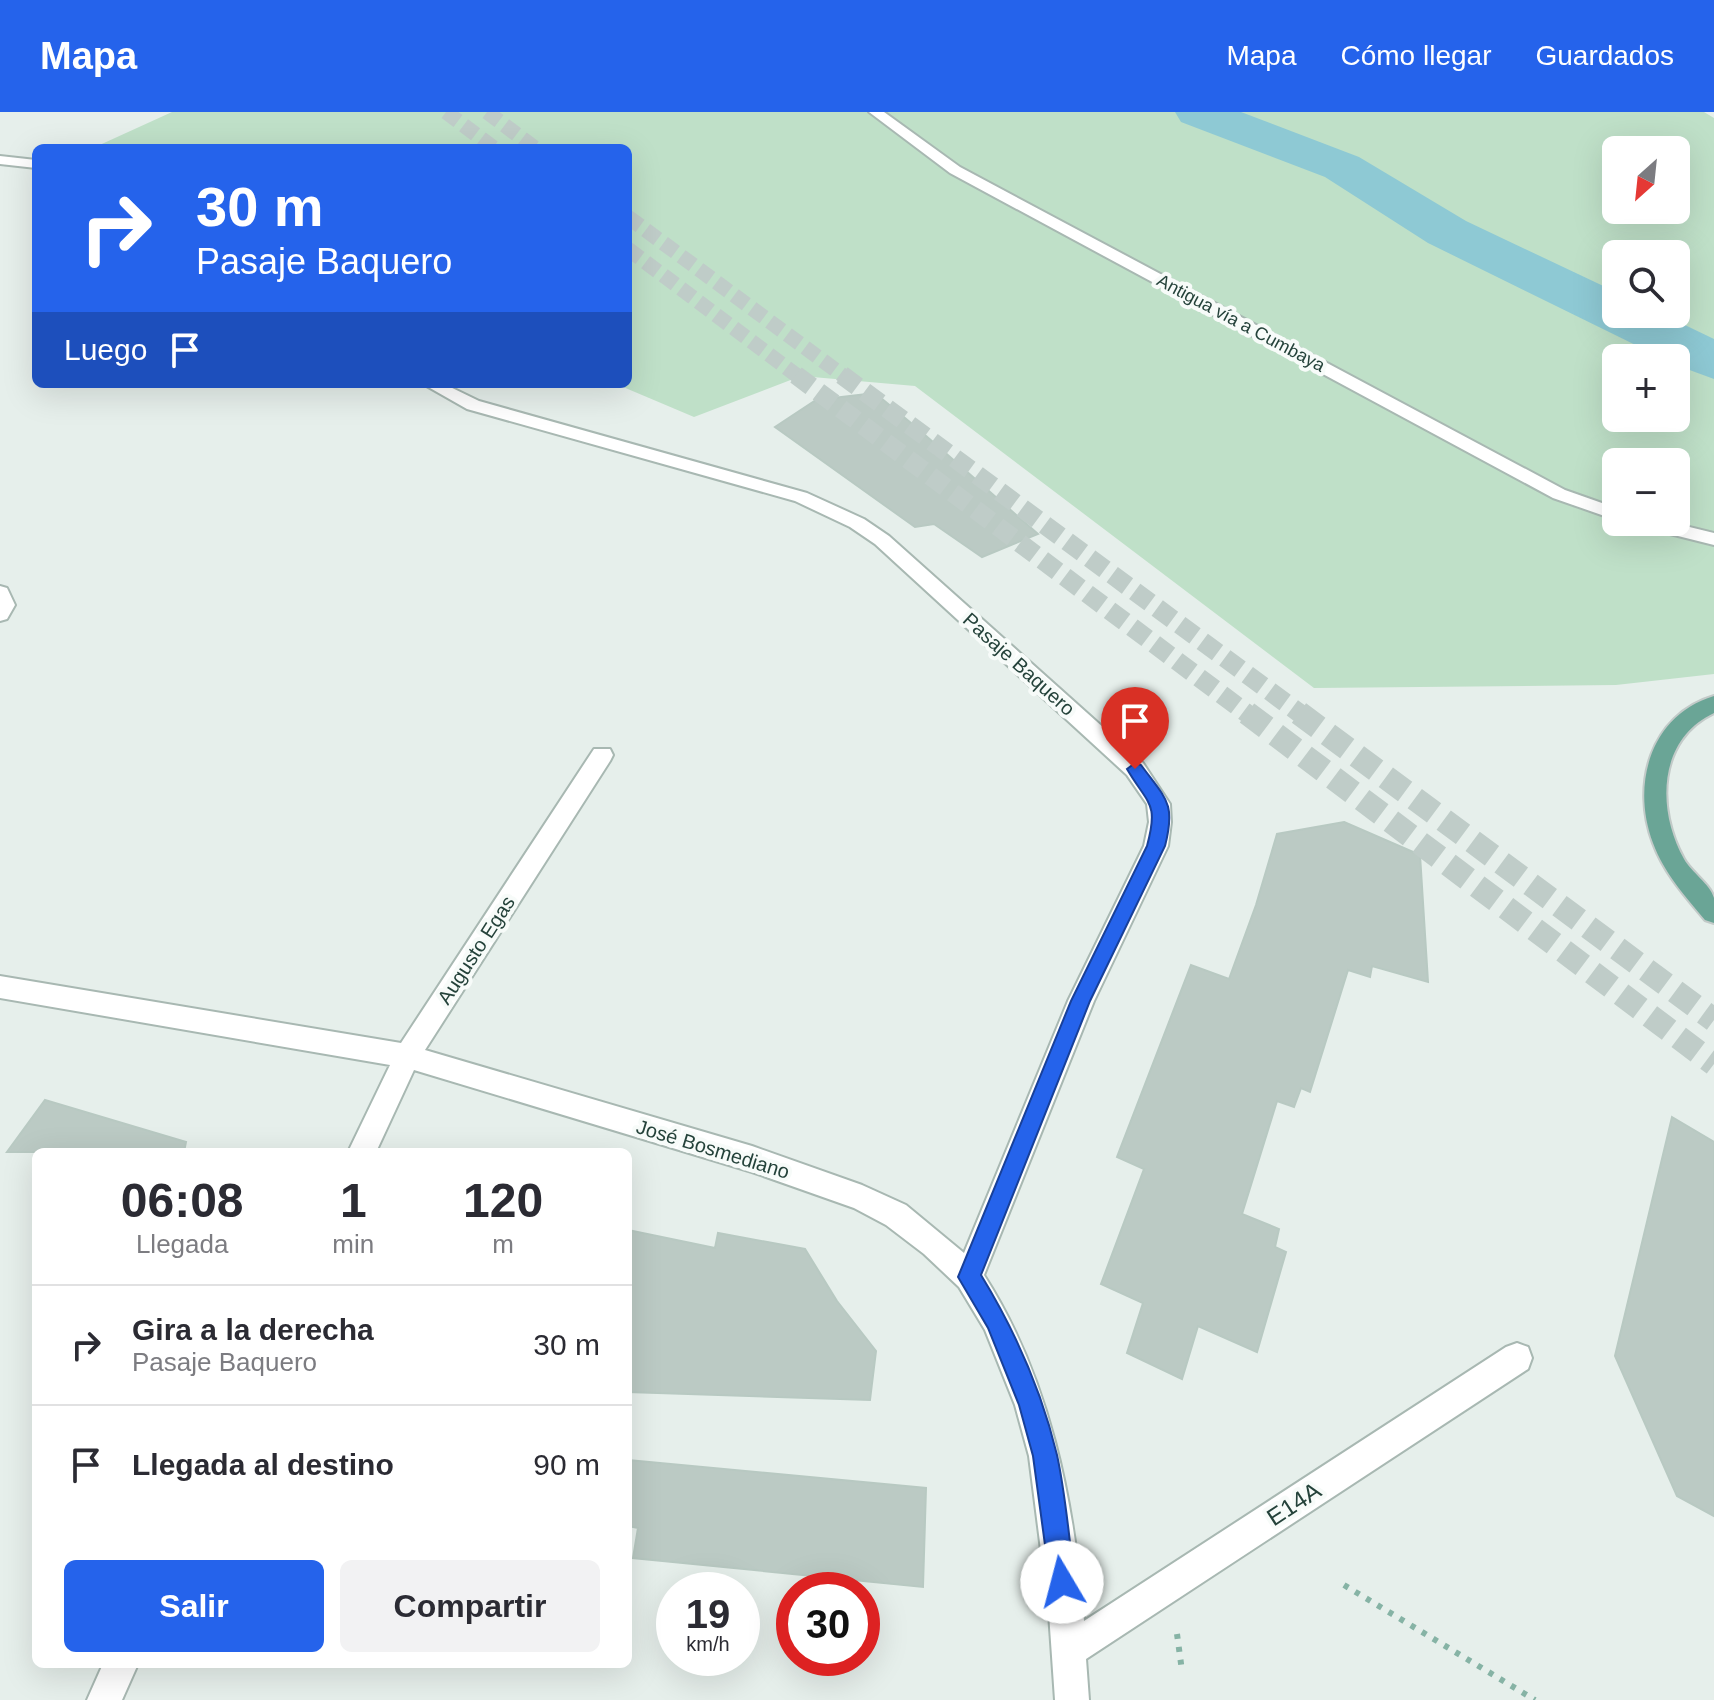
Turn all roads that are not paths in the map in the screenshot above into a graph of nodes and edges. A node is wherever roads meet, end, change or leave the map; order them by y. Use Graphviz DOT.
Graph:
graph roads {
  1 [pos="876,112"];
  2 [pos="0,160"];
  3 [pos="32,164"];
  4 [pos="436,388"];
  5 [pos="1602,509"];
  6 [pos="1690,533"];
  7 [pos="1714,539"];
  8 [pos="0,593"];
  9 [pos="0,614"];
  10 [pos="1714,704"];
  11 [pos="602,755"];
  12 [pos="1714,913"];
  13 [pos="0,987"];
  14 [pos="407,1056"];
  15 [pos="364,1148"];
  16 [pos="969,1277"];
  17 [pos="1517,1358"];
  18 [pos="1070,1650"];
  19 [pos="119,1668"];
  20 [pos="104,1700"];
  21 [pos="1072,1700"];
  1 -- 5 [label="street, Antigua vía a Cumbaya"];
  2 -- 3 [label="street"];
  4 -- 16 [label="street, Pasaje Baquero"];
  6 -- 7 [label="street"];
  8 -- 9 [label="street"];
  10 -- 12 [label="main road"];
  11 -- 14 [label="street, Augusto Egas"];
  13 -- 14 [label="street, José Bosmediano"];
  14 -- 15 [label="street, Augusto Egas"];
  14 -- 16 [label="street, José Bosmediano"];
  16 -- 18 [label="street, José Bosmediano"];
  17 -- 18 [label="street, E14A"];
  18 -- 21 [label="street, José Bosmediano"];
  19 -- 20 [label="street"];
}
